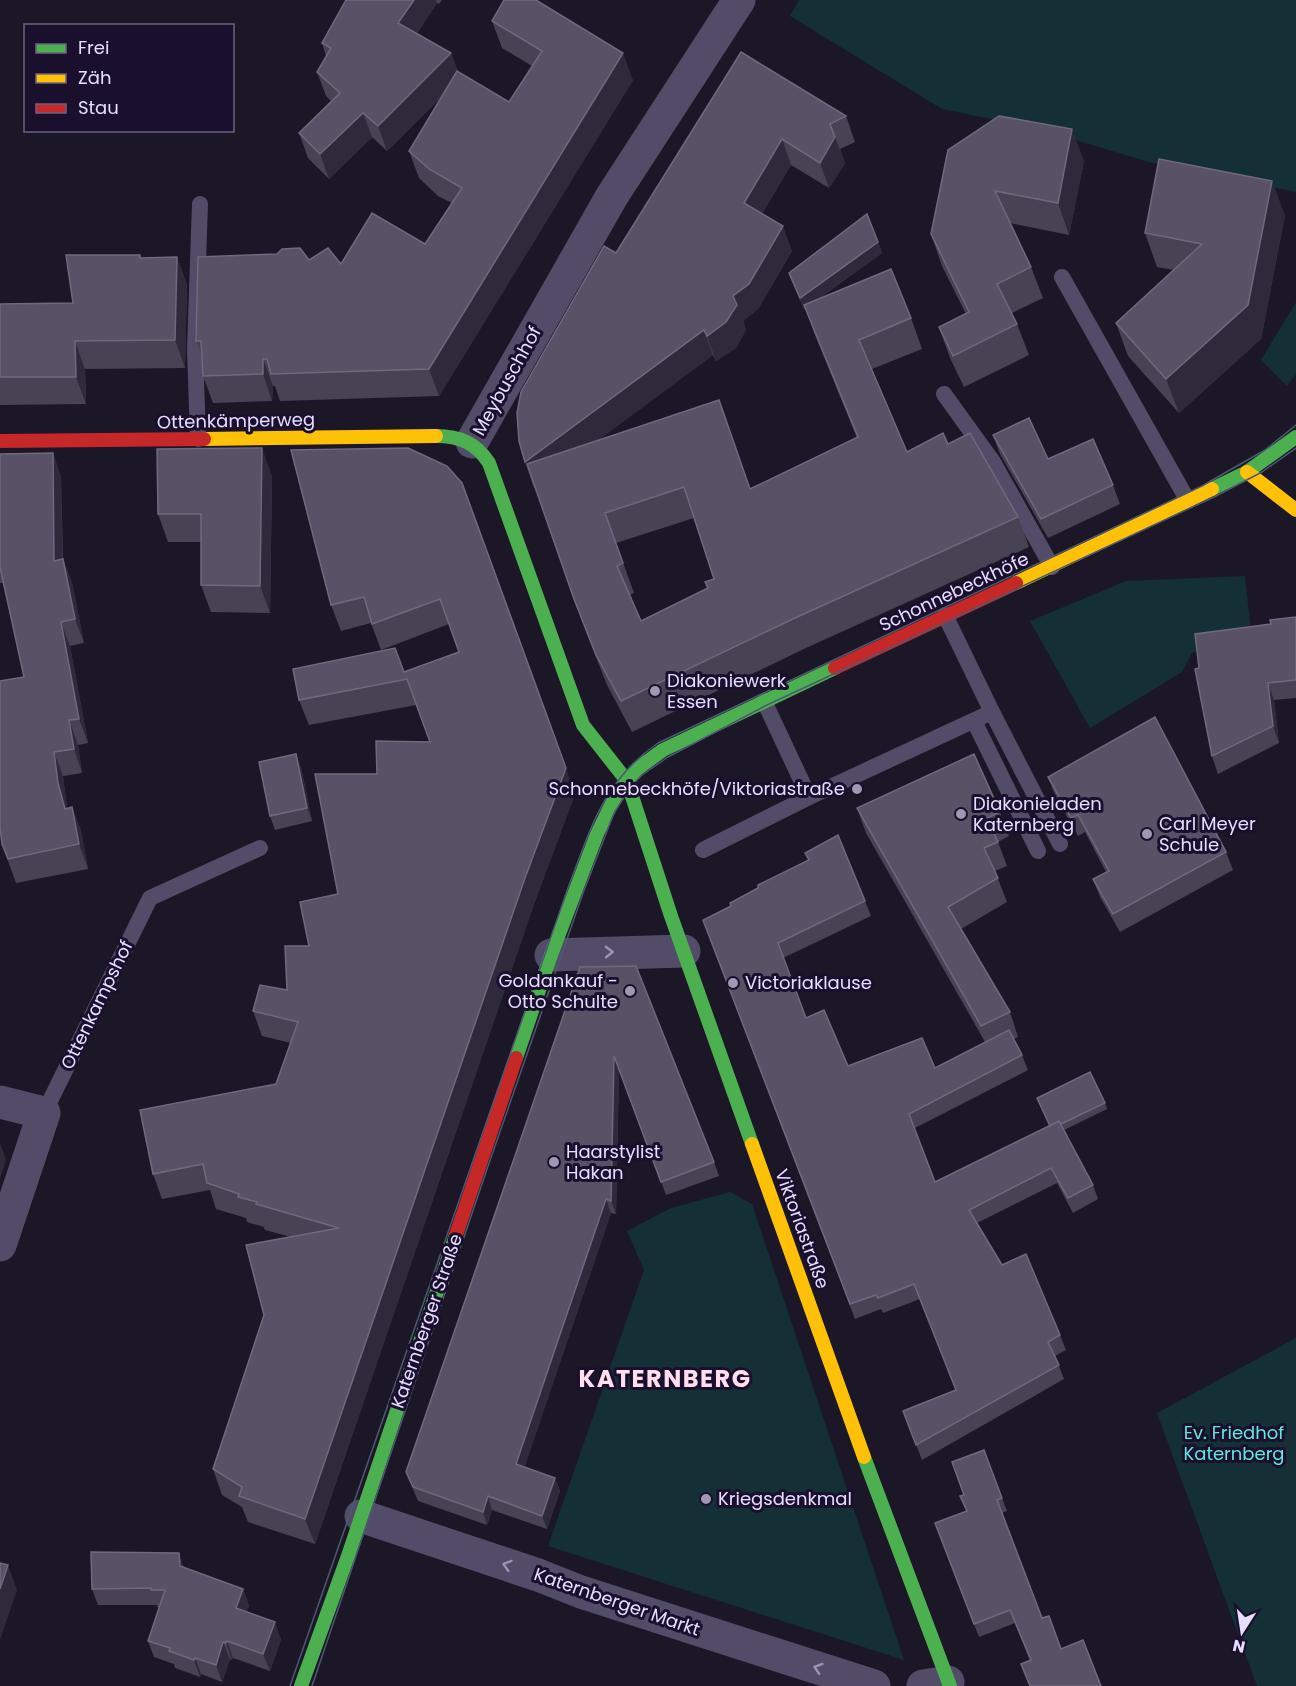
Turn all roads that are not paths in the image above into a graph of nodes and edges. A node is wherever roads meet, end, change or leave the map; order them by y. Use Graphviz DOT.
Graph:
graph roads {
  1 [pos="739,0"];
  2 [pos="200,204"];
  3 [pos="1062,277"];
  4 [pos="944,394"];
  5 [pos="1296,437"];
  6 [pos="198,439"];
  7 [pos="0,441"];
  8 [pos="472,442"];
  9 [pos="1247,472"];
  10 [pos="1188,501"];
  11 [pos="1296,510"];
  12 [pos="1052,567"];
  13 [pos="945,615"];
  14 [pos="764,701"];
  15 [pos="992,712"];
  16 [pos="974,721"];
  17 [pos="627,781"];
  18 [pos="809,797"];
  19 [pos="1060,844"];
  20 [pos="260,848"];
  21 [pos="703,850"];
  22 [pos="1038,851"];
  23 [pos="684,951"];
  24 [pos="551,955"];
  25 [pos="0,1102"];
  26 [pos="44,1113"];
  27 [pos="0,1245"];
  28 [pos="361,1516"];
  29 [pos="940,1685"];
  30 [pos="301,1686"];
  31 [pos="874,1686"];
  1 -- 8 [label="street, Meybuschhof"];
  2 -- 6 [label="lane"];
  3 -- 10 [label="lane"];
  4 -- 12 [label="lane"];
  5 -- 9 [label="street, Schonnebeckhöfe"];
  6 -- 7 [label="street, Ottenkämperweg"];
  6 -- 8 [label="street, Ottenkämperweg"];
  8 -- 17 [label="street, Meybuschhof"];
  9 -- 10 [label="street, Schonnebeckhöfe"];
  9 -- 11 [label="street"];
  10 -- 12 [label="street, Schonnebeckhöfe"];
  12 -- 13 [label="street, Schonnebeckhöfe"];
  13 -- 14 [label="street, Schonnebeckhöfe"];
  13 -- 15 [label="lane"];
  14 -- 17 [label="street, Schonnebeckhöfe"];
  14 -- 18 [label="lane"];
  15 -- 16 [label="lane"];
  15 -- 19 [label="lane"];
  16 -- 18 [label="lane"];
  16 -- 22 [label="lane"];
  17 -- 23 [label="street, Viktoriastraße"];
  17 -- 24 [label="street, Katernberger Straße"];
  18 -- 21 [label="lane"];
  20 -- 26 [label="lane, Ottenkampshof"];
  24 -- 23 [label="street, one-way"];
  23 -- 29 [label="street, Viktoriastraße"];
  24 -- 28 [label="street, Katernberger Straße"];
  25 -- 26 [label="street"];
  26 -- 27 [label="street, Ottenkampshof"];
  28 -- 30 [label="street, Katernberger Straße"];
  31 -- 28 [label="street, Katernberger Markt, one-way"];
}
